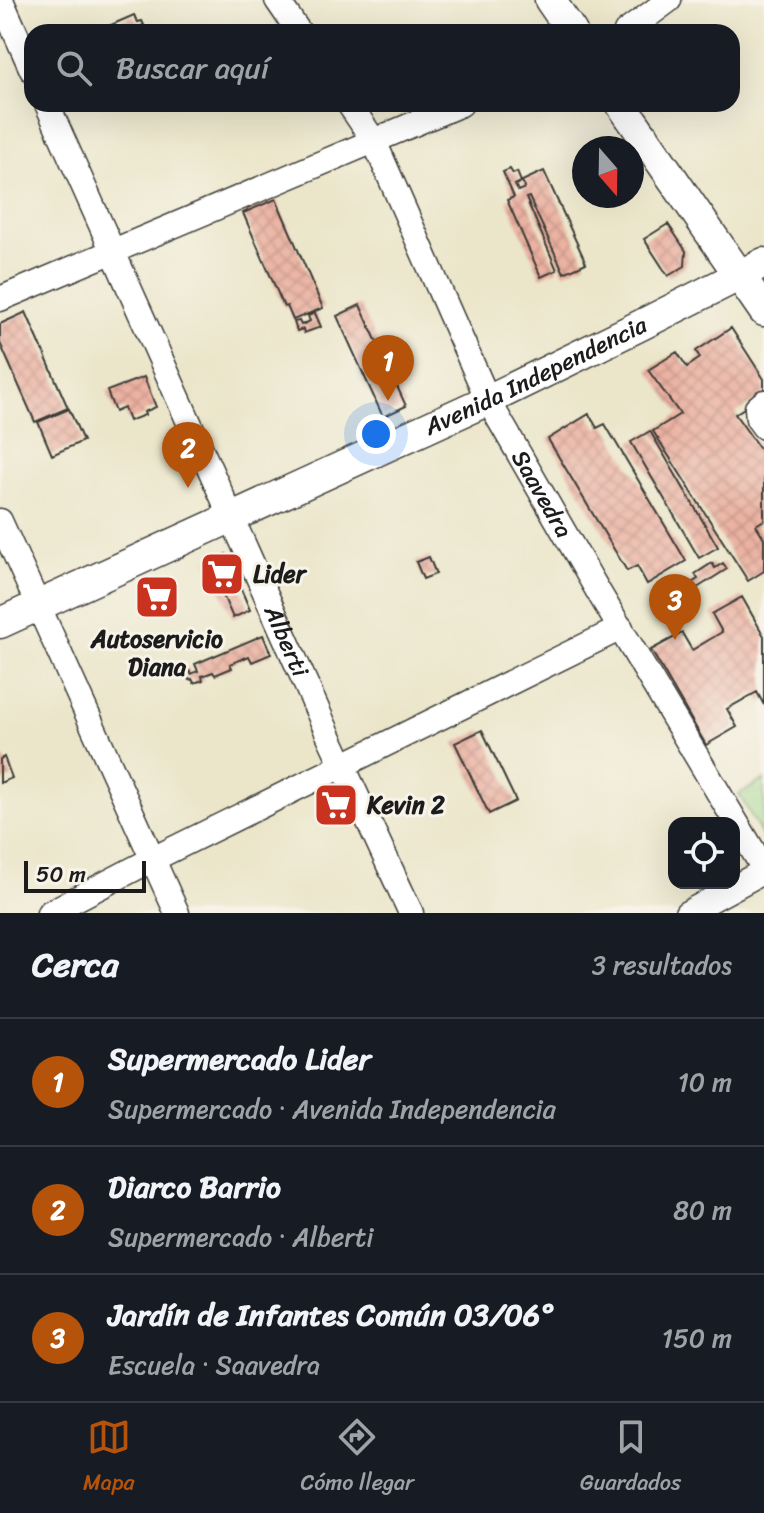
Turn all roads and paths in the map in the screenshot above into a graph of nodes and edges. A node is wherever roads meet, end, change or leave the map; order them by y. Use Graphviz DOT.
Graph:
graph roads {
  1 [pos="1,0"];
  2 [pos="277,0"];
  3 [pos="550,0"];
  4 [pos="669,0"];
  5 [pos="294,24"];
  6 [pos="566,24"];
  7 [pos="637,24"];
  8 [pos="24,52"];
  9 [pos="51,112"];
  10 [pos="354,112"];
  11 [pos="442,112"];
  12 [pos="627,112"];
  13 [pos="374,141"];
  14 [pos="112,251"];
  15 [pos="752,269"];
  16 [pos="0,299"];
  17 [pos="764,311"];
  18 [pos="488,400"];
  19 [pos="764,402"];
  20 [pos="764,427"];
  21 [pos="232,517"];
  22 [pos="0,521"];
  23 [pos="38,606"];
  24 [pos="625,621"];
  25 [pos="0,623"];
  26 [pos="343,766"];
  27 [pos="153,859"];
  28 [pos="764,870"];
  29 [pos="49,913"];
  30 [pos="177,913"];
  31 [pos="411,913"];
  32 [pos="687,913"];
  1 -- 8 [label="street"];
  2 -- 5 [label="street"];
  3 -- 6 [label="main road"];
  4 -- 7 [label="street"];
  9 -- 14 [label="street, Alberti"];
  10 -- 13 [label="street, Saavedra"];
  11 -- 13 [label="street"];
  12 -- 15 [label="main road"];
  13 -- 14 [label="street"];
  13 -- 18 [label="street, Saavedra"];
  14 -- 16 [label="street"];
  14 -- 21 [label="street, Alberti"];
  15 -- 17 [label="main road"];
  15 -- 18 [label="main road, Avenida Independencia"];
  18 -- 21 [label="main road, Avenida Independencia"];
  18 -- 24 [label="street, Saavedra"];
  19 -- 20 [label="street"];
  21 -- 23 [label="main road, Avenida Independencia"];
  21 -- 26 [label="street, Alberti"];
  22 -- 23 [label="street"];
  23 -- 25 [label="main road, Avenida Independencia"];
  23 -- 27 [label="street"];
  24 -- 26 [label="street"];
  24 -- 28 [label="street, Saavedra"];
  26 -- 27 [label="street"];
  26 -- 31 [label="street, Alberti"];
  27 -- 29 [label="street"];
  27 -- 30 [label="street"];
  28 -- 32 [label="street"];
}
